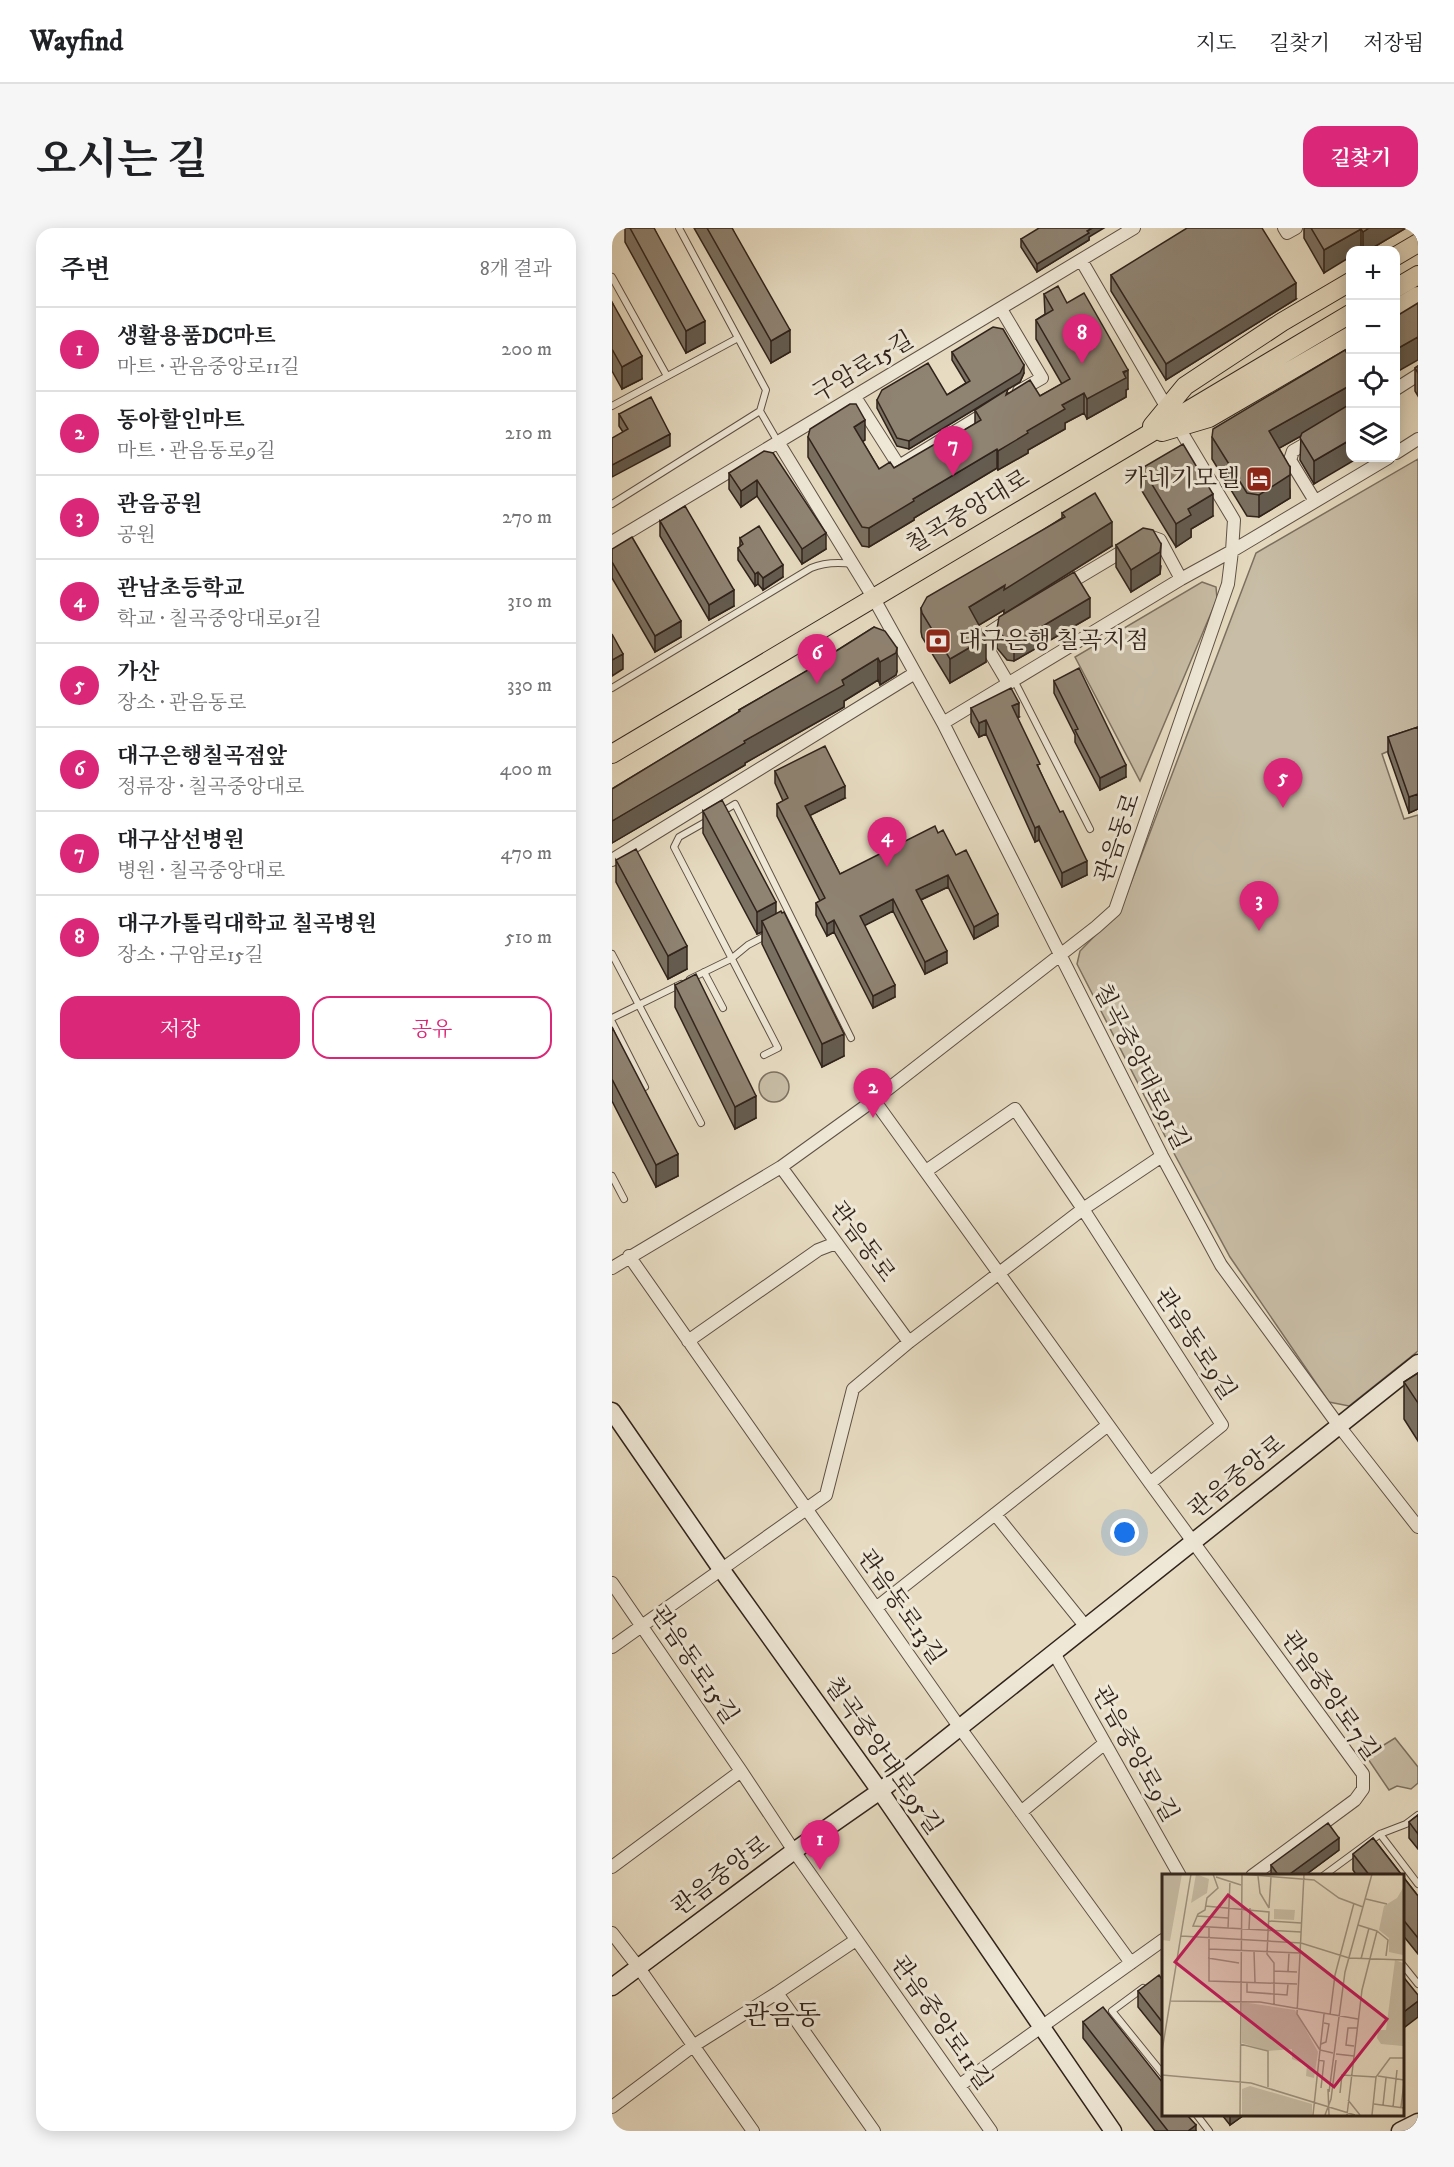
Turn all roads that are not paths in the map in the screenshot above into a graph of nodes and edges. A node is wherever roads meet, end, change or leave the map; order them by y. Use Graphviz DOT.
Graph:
graph roads {
  1 [pos="678,228"];
  2 [pos="1134,228"];
  3 [pos="1284,228"];
  4 [pos="1296,228"];
  5 [pos="1418,243"];
  6 [pos="1400,253"];
  7 [pos="1081,260"];
  8 [pos="1418,275"];
  9 [pos="612,277"];
  10 [pos="1346,284"];
  11 [pos="1400,285"];
  12 [pos="1418,296"];
  13 [pos="1400,306"];
  14 [pos="1001,309"];
  15 [pos="1346,316"];
  16 [pos="738,338"];
  17 [pos="1346,338"];
  18 [pos="1418,375"];
  19 [pos="667,376"];
  20 [pos="1400,386"];
  21 [pos="855,397"];
  22 [pos="612,406"];
  23 [pos="1167,408"];
  24 [pos="760,411"];
  25 [pos="1179,428"];
  26 [pos="1322,434"];
  27 [pos="1143,436"];
  28 [pos="1418,439"];
  29 [pos="778,442"];
  30 [pos="1400,450"];
  31 [pos="1381,462"];
  32 [pos="1315,501"];
  33 [pos="612,504"];
  34 [pos="612,542"];
  35 [pos="1232,550"];
  36 [pos="853,564"];
  37 [pos="1181,579"];
  38 [pos="1056,591"];
  39 [pos="873,597"];
  40 [pos="1017,615"];
  41 [pos="915,673"];
  42 [pos="1011,682"];
  43 [pos="612,688"];
  44 [pos="943,723"];
  45 [pos="612,754"];
  46 [pos="1090,829"];
  47 [pos="612,860"];
  48 [pos="793,921"];
  49 [pos="784,926"];
  50 [pos="775,930"];
  51 [pos="612,954"];
  52 [pos="1061,954"];
  53 [pos="731,958"];
  54 [pos="704,972"];
  55 [pos="638,1005"];
  56 [pos="723,1008"];
  57 [pos="612,1020"];
  58 [pos="851,1038"];
  59 [pos="764,1055"];
  60 [pos="645,1086"];
  61 [pos="874,1100"];
  62 [pos="700,1123"];
  63 [pos="1162,1156"];
  64 [pos="781,1167"];
  65 [pos="926,1171"];
  66 [pos="612,1176"];
  67 [pos="624,1199"];
  68 [pos="1083,1209"];
  69 [pos="836,1243"];
  70 [pos="629,1256"];
  71 [pos="612,1268"];
  72 [pos="999,1273"];
  73 [pos="687,1341"];
  74 [pos="909,1342"];
  75 [pos="1418,1364"];
  76 [pos="612,1411"];
  77 [pos="1108,1425"];
  78 [pos="1339,1426"];
  79 [pos="1150,1483"];
  80 [pos="807,1509"];
  81 [pos="995,1514"];
  82 [pos="1418,1527"];
  83 [pos="1194,1543"];
  84 [pos="721,1569"];
  85 [pos="612,1583"];
  86 [pos="876,1608"];
  87 [pos="643,1626"];
  88 [pos="1086,1627"];
  89 [pos="612,1647"];
  90 [pos="1054,1653"];
  91 [pos="960,1728"];
  92 [pos="1105,1743"];
  93 [pos="741,1771"];
  94 [pos="880,1791"];
  95 [pos="1021,1812"];
  96 [pos="1418,1815"];
  97 [pos="1380,1834"];
  98 [pos="794,1851"];
  99 [pos="612,1867"];
  100 [pos="1178,1874"];
  101 [pos="1255,1874"];
  102 [pos="1329,1874"];
  103 [pos="1418,1884"];
  104 [pos="612,1933"];
  105 [pos="856,1940"];
  106 [pos="1162,1941"];
  107 [pos="1131,1963"];
  108 [pos="1403,1966"];
  109 [pos="639,1968"];
  110 [pos="1154,1981"];
  111 [pos="1418,1984"];
  112 [pos="612,1987"];
  113 [pos="777,1994"];
  114 [pos="1104,2010"];
  115 [pos="1112,2011"];
  116 [pos="1041,2026"];
  117 [pos="693,2046"];
  118 [pos="1162,2073"];
  119 [pos="960,2085"];
  120 [pos="612,2107"];
  121 [pos="1197,2116"];
  122 [pos="1418,2122"];
  123 [pos="753,2131"];
  124 [pos="874,2131"];
  125 [pos="991,2131"];
  126 [pos="1113,2131"];
  127 [pos="1209,2131"];
  128 [pos="1400,2131"];
  1 -- 16 [label="lane"];
  2 -- 7 [label="street, 구암로15길"];
  3 -- 4 [label="street"];
  5 -- 6 [label="main road"];
  7 -- 14 [label="street, 구암로15길"];
  7 -- 23 [label="street"];
  8 -- 11 [label="main road"];
  9 -- 19 [label="lane"];
  10 -- 23 [label="main road"];
  12 -- 13 [label="main road"];
  14 -- 21 [label="street, 구암로15길"];
  14 -- 21 [label="street"];
  15 -- 27 [label="main road, 칠곡중앙대로"];
  16 -- 19 [label="lane"];
  16 -- 24 [label="lane"];
  17 -- 25 [label="main road"];
  18 -- 20 [label="street"];
  19 -- 22 [label="lane"];
  21 -- 29 [label="street, 구암로15길"];
  23 -- 27 [label="main road"];
  24 -- 29 [label="lane"];
  24 -- 33 [label="lane"];
  25 -- 27 [label="main road"];
  25 -- 35 [label="street, 관음동로"];
  26 -- 32 [label="street"];
  27 -- 39 [label="main road, 칠곡중앙대로"];
  28 -- 30 [label="street"];
  29 -- 34 [label="street, 구암로15길"];
  29 -- 36 [label="street, 칠곡중앙대로91길"];
  31 -- 32 [label="street"];
  32 -- 35 [label="street"];
  35 -- 37 [label="street"];
  35 -- 52 [label="street, 관음동로"];
  36 -- 39 [label="street, 칠곡중앙대로91길"];
  36 -- 43 [label="lane"];
  37 -- 38 [label="street"];
  37 -- 42 [label="street"];
  39 -- 41 [label="street, 칠곡중앙대로91길"];
  39 -- 45 [label="main road, 칠곡중앙대로"];
  40 -- 42 [label="street"];
  41 -- 44 [label="street, 칠곡중앙대로91길"];
  41 -- 47 [label="street"];
  42 -- 44 [label="street"];
  42 -- 46 [label="lane"];
  44 -- 52 [label="street, 칠곡중앙대로91길"];
  48 -- 49 [label="lane"];
  48 -- 53 [label="lane"];
  48 -- 58 [label="lane"];
  50 -- 53 [label="lane"];
  51 -- 55 [label="lane"];
  52 -- 61 [label="street, 관음동로"];
  52 -- 63 [label="street, 칠곡중앙대로91길"];
  53 -- 54 [label="lane"];
  53 -- 59 [label="lane"];
  54 -- 55 [label="lane"];
  54 -- 56 [label="lane"];
  55 -- 57 [label="lane"];
  55 -- 62 [label="lane"];
  57 -- 60 [label="lane"];
  61 -- 64 [label="street, 관음동로"];
  61 -- 65 [label="street"];
  63 -- 68 [label="street"];
  63 -- 78 [label="street, 칠곡중앙대로91길"];
  64 -- 69 [label="street, 관음동로"];
  64 -- 70 [label="street, 관음동로"];
  65 -- 68 [label="street, 관음동로9길"];
  65 -- 72 [label="street"];
  66 -- 67 [label="lane"];
  68 -- 72 [label="street"];
  68 -- 79 [label="street, 관음동로9길"];
  69 -- 73 [label="street"];
  69 -- 74 [label="street, 관음동로"];
  70 -- 71 [label="street, 관음동로"];
  70 -- 73 [label="street, 관음동로13길"];
  72 -- 74 [label="street"];
  72 -- 77 [label="street"];
  73 -- 80 [label="street, 관음동로13길"];
  74 -- 80 [label="street"];
  75 -- 78 [label="main road, 관음중앙로"];
  76 -- 84 [label="main road, 칠곡중앙대로95길"];
  77 -- 79 [label="street"];
  77 -- 81 [label="street"];
  78 -- 82 [label="street, 칠곡중앙대로91길"];
  78 -- 83 [label="main road, 관음중앙로"];
  79 -- 83 [label="street"];
  80 -- 84 [label="street"];
  80 -- 86 [label="street, 관음동로13길"];
  81 -- 86 [label="street"];
  81 -- 88 [label="street"];
  83 -- 88 [label="main road, 관음중앙로"];
  83 -- 101 [label="street, 관음중앙로7길"];
  84 -- 87 [label="street"];
  84 -- 94 [label="main road, 칠곡중앙대로95길"];
  85 -- 87 [label="street, 관음동로15길"];
  86 -- 91 [label="street, 관음동로13길"];
  87 -- 89 [label="street"];
  87 -- 93 [label="street, 관음동로15길"];
  88 -- 90 [label="main road, 관음중앙로"];
  90 -- 91 [label="main road, 관음중앙로"];
  90 -- 92 [label="street, 관음중앙로9길"];
  91 -- 94 [label="main road, 관음중앙로"];
  91 -- 95 [label="street, 관음동로13길"];
  92 -- 95 [label="street"];
  92 -- 100 [label="street, 관음중앙로9길"];
  93 -- 98 [label="street, 관음동로15길"];
  93 -- 99 [label="street"];
  94 -- 98 [label="main road, 관음중앙로"];
  94 -- 116 [label="main road, 칠곡중앙대로95길"];
  95 -- 107 [label="street"];
  96 -- 97 [label="lane"];
  97 -- 102 [label="lane"];
  97 -- 103 [label="lane"];
  98 -- 105 [label="street, 관음중앙로11길"];
  98 -- 109 [label="main road, 관음중앙로"];
  104 -- 109 [label="street"];
  105 -- 113 [label="street"];
  105 -- 119 [label="street, 관음중앙로11길"];
  106 -- 107 [label="street"];
  107 -- 116 [label="street"];
  108 -- 111 [label="lane"];
  109 -- 112 [label="main road, 관음중앙로"];
  109 -- 117 [label="street"];
  110 -- 115 [label="lane"];
  113 -- 117 [label="street"];
  113 -- 124 [label="street"];
  114 -- 115 [label="lane"];
  115 -- 118 [label="lane"];
  116 -- 119 [label="street"];
  116 -- 126 [label="main road, 칠곡중앙대로95길"];
  117 -- 120 [label="street"];
  117 -- 123 [label="street"];
  119 -- 125 [label="street, 관음중앙로11길"];
  121 -- 127 [label="lane"];
  122 -- 128 [label="main road"];
}
